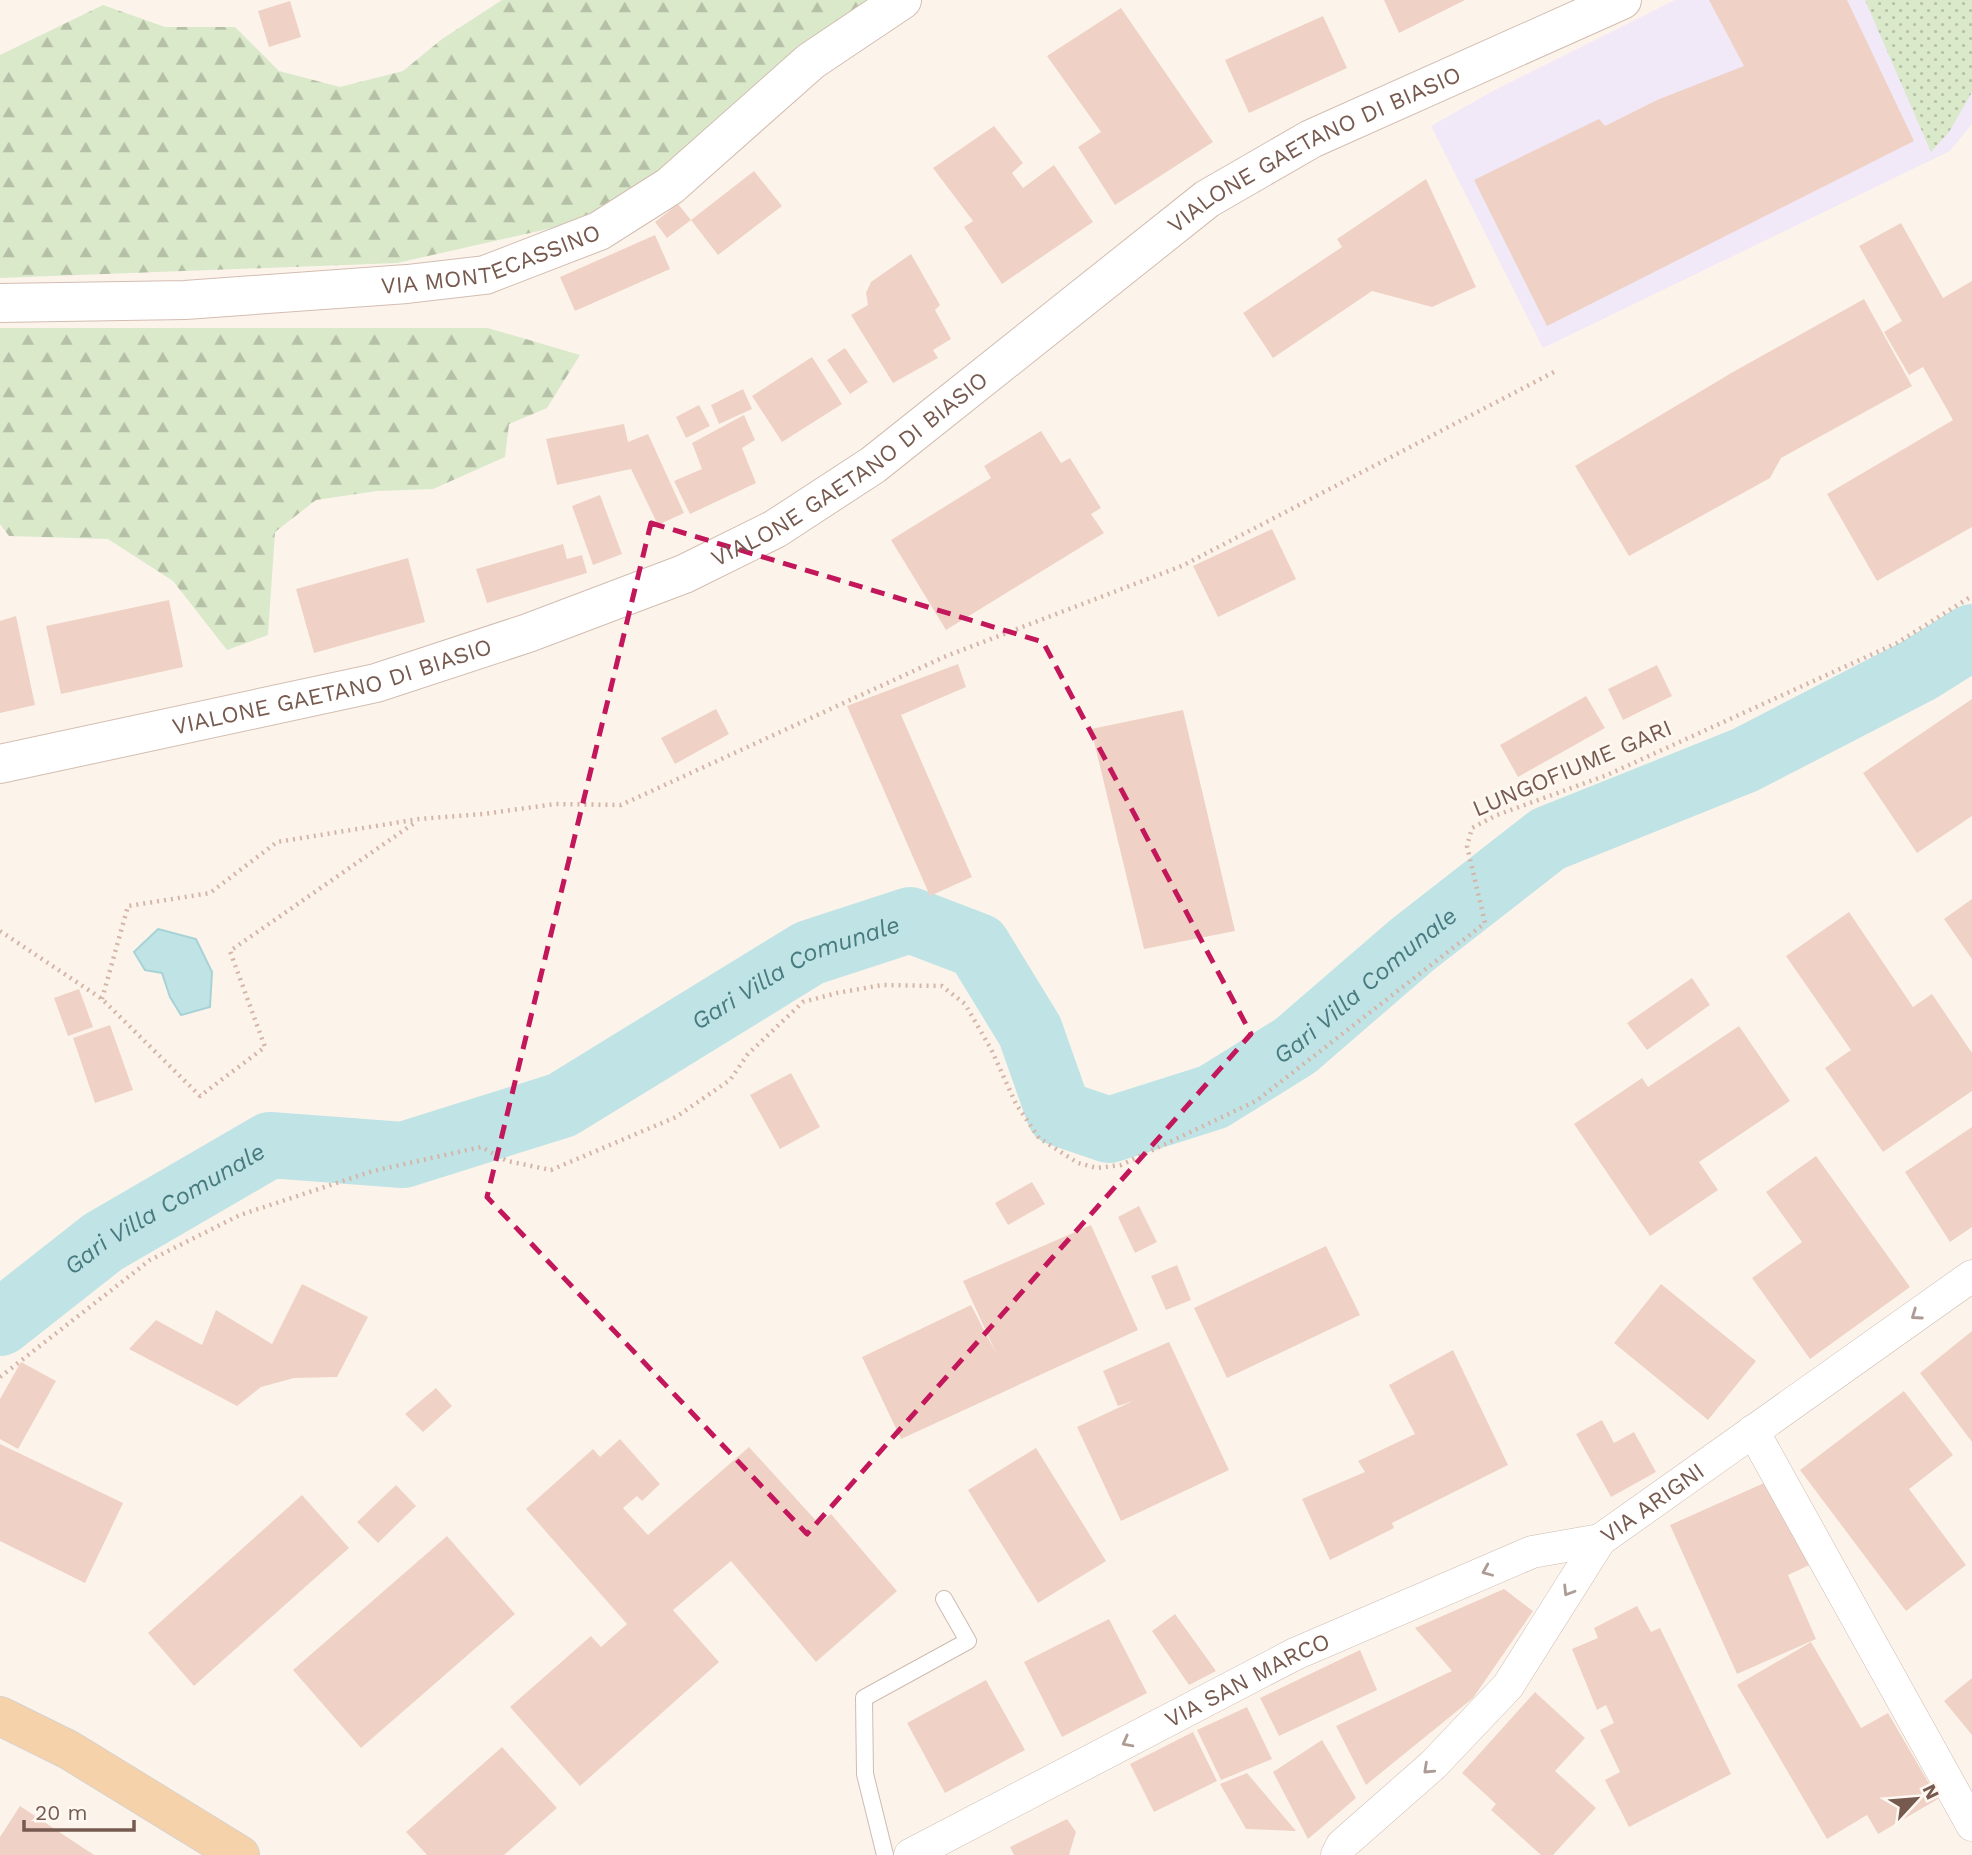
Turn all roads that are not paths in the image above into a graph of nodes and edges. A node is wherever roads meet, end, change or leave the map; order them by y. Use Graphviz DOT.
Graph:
graph roads {
  1 [pos="902,0"];
  2 [pos="1622,0"];
  3 [pos="0,303"];
  4 [pos="0,764"];
  5 [pos="1972,1276"];
  6 [pos="1753,1431"];
  7 [pos="1600,1540"];
  8 [pos="944,1599"];
  9 [pos="0,1716"];
  10 [pos="1972,1825"];
  11 [pos="240,1855"];
  12 [pos="885,1855"];
  13 [pos="910,1855"];
  14 [pos="1337,1855"];
  1 -- 3 [label="street, VIA MONTECASSINO"];
  2 -- 4 [label="street, VIALONE GAETANO DI BIASIO"];
  5 -- 6 [label="street, VIA ARIGNI, one-way"];
  6 -- 7 [label="street, VIA ARIGNI"];
  6 -- 10 [label="street"];
  7 -- 13 [label="street, VIA SAN MARCO, one-way"];
  7 -- 14 [label="street, VIA ARIGNI, one-way"];
  8 -- 12 [label="lane"];
  9 -- 11 [label="main road"];
}
